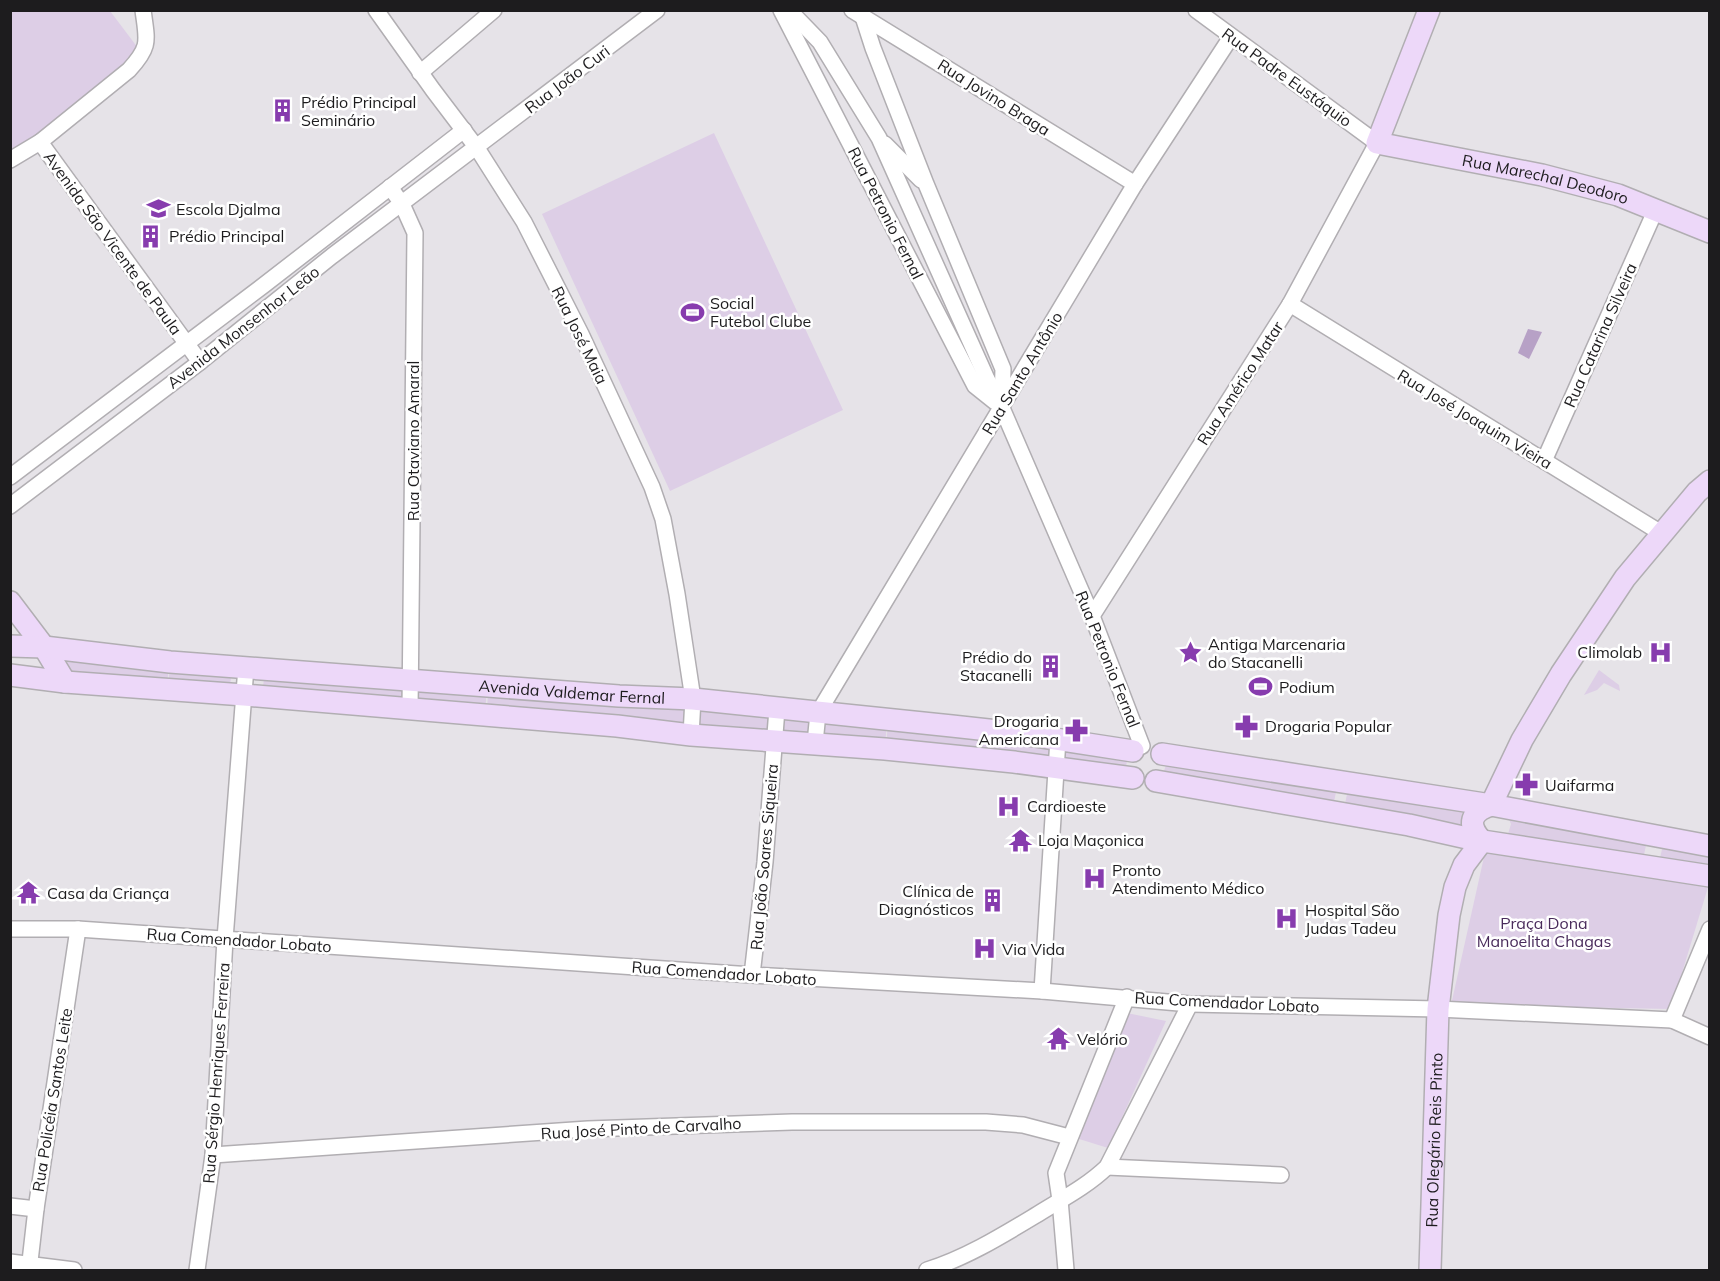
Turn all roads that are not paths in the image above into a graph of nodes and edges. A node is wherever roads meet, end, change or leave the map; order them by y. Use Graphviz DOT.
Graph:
graph roads {
  1 [pos="143,10"];
  2 [pos="376,10"];
  3 [pos="494,10"];
  4 [pos="657,10"];
  5 [pos="782,10"];
  6 [pos="789,10"];
  7 [pos="1196,10"];
  8 [pos="1429,10"];
  9 [pos="858,14"];
  10 [pos="1231,37"];
  11 [pos="420,73"];
  12 [pos="464,130"];
  13 [pos="879,138"];
  14 [pos="40,142"];
  15 [pos="1377,143"];
  16 [pos="477,148"];
  17 [pos="10,160"];
  18 [pos="926,184"];
  19 [pos="1135,184"];
  20 [pos="390,187"];
  21 [pos="402,204"];
  22 [pos="1656,209"];
  23 [pos="1710,232"];
  24 [pos="320,240"];
  25 [pos="332,256"];
  26 [pos="264,285"];
  27 [pos="277,302"];
  28 [pos="1290,304"];
  29 [pos="186,344"];
  30 [pos="200,362"];
  31 [pos="127,390"];
  32 [pos="142,406"];
  33 [pos="1002,408"];
  34 [pos="63,436"];
  35 [pos="77,454"];
  36 [pos="1544,461"];
  37 [pos="10,477"];
  38 [pos="1710,481"];
  39 [pos="10,483"];
  40 [pos="24,497"];
  41 [pos="10,506"];
  42 [pos="1660,534"];
  43 [pos="10,602"];
  44 [pos="1092,616"];
  45 [pos="12,644"];
  46 [pos="44,647"];
  47 [pos="170,662"];
  48 [pos="246,667"];
  49 [pos="10,675"];
  50 [pos="339,675"];
  51 [pos="35,677"];
  52 [pos="412,680"];
  53 [pos="65,682"];
  54 [pos="488,686"];
  55 [pos="168,689"];
  56 [pos="552,691"];
  57 [pos="244,695"];
  58 [pos="619,696"];
  59 [pos="693,699"];
  60 [pos="337,703"];
  61 [pos="777,709"];
  62 [pos="410,710"];
  63 [pos="818,713"];
  64 [pos="486,717"];
  65 [pos="888,719"];
  66 [pos="550,722"];
  67 [pos="617,726"];
  68 [pos="952,726"];
  69 [pos="1016,733"];
  70 [pos="691,735"];
  71 [pos="1058,739"];
  72 [pos="775,740"];
  73 [pos="815,743"];
  74 [pos="1138,748"];
  75 [pos="885,749"];
  76 [pos="1162,753"];
  77 [pos="950,756"];
  78 [pos="1014,762"];
  79 [pos="1227,765"];
  80 [pos="1055,768"];
  81 [pos="1266,771"];
  82 [pos="1133,778"];
  83 [pos="1156,781"];
  84 [pos="1221,793"];
  85 [pos="1414,793"];
  86 [pos="1261,800"];
  87 [pos="1491,805"];
  88 [pos="1582,821"];
  89 [pos="1409,825"];
  90 [pos="1654,835"];
  91 [pos="1482,841"];
  92 [pos="1710,846"];
  93 [pos="1576,855"];
  94 [pos="1648,866"];
  95 [pos="1710,876"];
  96 [pos="10,929"];
  97 [pos="78,929"];
  98 [pos="1710,929"];
  99 [pos="225,939"];
  100 [pos="752,975"];
  101 [pos="1042,991"];
  102 [pos="1127,997"];
  103 [pos="1190,1004"];
  104 [pos="1438,1009"];
  105 [pos="1672,1020"];
  106 [pos="1710,1037"];
  107 [pos="1069,1137"];
  108 [pos="213,1155"];
  109 [pos="1107,1167"];
  110 [pos="1281,1175"];
  111 [pos="1060,1200"];
  112 [pos="10,1206"];
  113 [pos="36,1209"];
  114 [pos="10,1262"];
  115 [pos="29,1268"];
  116 [pos="74,1270"];
  117 [pos="197,1270"];
  118 [pos="927,1270"];
  119 [pos="1066,1270"];
  120 [pos="1430,1270"];
  1 -- 14 [label="street"];
  2 -- 11 [label="street, Rua José Maia"];
  3 -- 11 [label="street"];
  4 -- 16 [label="street, Rua João Curi"];
  5 -- 33 [label="street, Rua Petronio Fernal"];
  6 -- 13 [label="street, Rua Petronio Fernal"];
  7 -- 10 [label="street, Rua Padre Eustáquio"];
  8 -- 15 [label="street"];
  9 -- 18 [label="street, Rua Petronio Fernal"];
  9 -- 19 [label="street, Rua Jovino Braga"];
  10 -- 15 [label="street, Rua Padre Eustáquio"];
  10 -- 19 [label="street, Rua Santo Antônio"];
  11 -- 12 [label="street, Rua José Maia"];
  12 -- 16 [label="street, Rua José Maia"];
  12 -- 20 [label="street, Avenida Monsenhor Leão"];
  13 -- 18 [label="street, Rua Petronio Fernal"];
  13 -- 33 [label="street, Rua Petronio Fernal"];
  14 -- 17 [label="street"];
  14 -- 29 [label="street, Avenida São Vicente de Paula"];
  15 -- 22 [label="street, Rua Marechal Deodoro"];
  15 -- 28 [label="street, Rua Américo Matar"];
  16 -- 21 [label="street, Avenida Monsenhor Leão"];
  16 -- 59 [label="street, Rua José Maia"];
  18 -- 33 [label="street, Rua Petronio Fernal"];
  19 -- 33 [label="street, Rua Santo Antônio"];
  20 -- 21 [label="street, Rua Otaviano Amaral"];
  20 -- 24 [label="street, Avenida Monsenhor Leão"];
  21 -- 25 [label="street, Avenida Monsenhor Leão"];
  21 -- 52 [label="street, Rua Otaviano Amaral"];
  22 -- 23 [label="street, Rua Marechal Deodoro"];
  22 -- 36 [label="street, Rua Catarina Silveira"];
  24 -- 25 [label="street"];
  24 -- 26 [label="street, Avenida Monsenhor Leão"];
  25 -- 27 [label="street, Avenida Monsenhor Leão"];
  26 -- 27 [label="street"];
  26 -- 29 [label="street, Avenida Monsenhor Leão"];
  27 -- 30 [label="street, Avenida Monsenhor Leão"];
  28 -- 36 [label="street, Rua José Joaquim Vieira"];
  28 -- 44 [label="street, Rua Américo Matar"];
  29 -- 30 [label="street, Avenida São Vicente de Paula"];
  29 -- 31 [label="street, Avenida Monsenhor Leão"];
  30 -- 32 [label="street, Avenida Monsenhor Leão"];
  31 -- 32 [label="street"];
  31 -- 34 [label="street, Avenida Monsenhor Leão"];
  32 -- 35 [label="street, Avenida Monsenhor Leão"];
  33 -- 44 [label="street, Rua Petronio Fernal"];
  33 -- 63 [label="street, Rua Santo Antônio"];
  34 -- 35 [label="street"];
  34 -- 37 [label="street, Avenida Monsenhor Leão"];
  35 -- 40 [label="street, Avenida Monsenhor Leão"];
  36 -- 42 [label="street, Rua José Joaquim Vieira"];
  38 -- 42 [label="street"];
  39 -- 40 [label="street"];
  40 -- 41 [label="street, Avenida Monsenhor Leão"];
  42 -- 87 [label="street"];
  43 -- 46 [label="street"];
  44 -- 74 [label="street, Rua Petronio Fernal"];
  45 -- 46 [label="street, Avenida Valdemar Fernal"];
  45 -- 51 [label="street"];
  46 -- 47 [label="street, Avenida Valdemar Fernal"];
  46 -- 53 [label="street"];
  47 -- 48 [label="street, Avenida Valdemar Fernal"];
  47 -- 55 [label="street"];
  48 -- 50 [label="street, Avenida Valdemar Fernal"];
  48 -- 57 [label="street, Rua Sérgio Henriques Ferreira"];
  49 -- 51 [label="street, Avenida Valdemar Fernal"];
  50 -- 52 [label="street, Avenida Valdemar Fernal"];
  50 -- 60 [label="street"];
  51 -- 53 [label="street, Avenida Valdemar Fernal"];
  52 -- 54 [label="street, Avenida Valdemar Fernal"];
  52 -- 62 [label="street, Rua Otaviano Amaral"];
  53 -- 55 [label="street, Avenida Valdemar Fernal"];
  54 -- 56 [label="street, Avenida Valdemar Fernal"];
  54 -- 64 [label="street"];
  55 -- 57 [label="street, Avenida Valdemar Fernal"];
  56 -- 58 [label="street, Avenida Valdemar Fernal"];
  56 -- 66 [label="street"];
  57 -- 60 [label="street, Avenida Valdemar Fernal"];
  57 -- 99 [label="street, Rua Sérgio Henriques Ferreira"];
  58 -- 59 [label="street, Avenida Valdemar Fernal"];
  58 -- 67 [label="street"];
  59 -- 61 [label="street, Avenida Valdemar Fernal"];
  59 -- 70 [label="street, Rua José Maia"];
  60 -- 62 [label="street, Avenida Valdemar Fernal"];
  61 -- 63 [label="street, Avenida Valdemar Fernal"];
  61 -- 72 [label="street, Rua João Soares Siqueira"];
  62 -- 64 [label="street, Avenida Valdemar Fernal"];
  63 -- 65 [label="street, Avenida Valdemar Fernal"];
  63 -- 73 [label="street"];
  64 -- 66 [label="street, Avenida Valdemar Fernal"];
  65 -- 68 [label="street, Avenida Valdemar Fernal"];
  65 -- 75 [label="street"];
  66 -- 67 [label="street, Avenida Valdemar Fernal"];
  67 -- 70 [label="street, Avenida Valdemar Fernal"];
  68 -- 69 [label="street, Avenida Valdemar Fernal"];
  68 -- 77 [label="street"];
  69 -- 71 [label="street, Avenida Valdemar Fernal"];
  69 -- 78 [label="street"];
  70 -- 72 [label="street, Avenida Valdemar Fernal"];
  71 -- 74 [label="street, Avenida Valdemar Fernal"];
  71 -- 80 [label="street"];
  72 -- 73 [label="street, Avenida Valdemar Fernal"];
  72 -- 100 [label="street, Rua João Soares Siqueira"];
  73 -- 75 [label="street, Avenida Valdemar Fernal"];
  74 -- 76 [label="street"];
  74 -- 82 [label="street"];
  75 -- 77 [label="street, Avenida Valdemar Fernal"];
  76 -- 79 [label="street"];
  76 -- 83 [label="street"];
  77 -- 78 [label="street, Avenida Valdemar Fernal"];
  78 -- 80 [label="street, Avenida Valdemar Fernal"];
  79 -- 81 [label="street"];
  79 -- 84 [label="street"];
  80 -- 82 [label="street, Avenida Valdemar Fernal"];
  80 -- 101 [label="street"];
  81 -- 85 [label="street"];
  81 -- 86 [label="street"];
  82 -- 83 [label="street"];
  83 -- 84 [label="street"];
  84 -- 86 [label="street"];
  85 -- 87 [label="street"];
  85 -- 89 [label="street"];
  86 -- 89 [label="street"];
  87 -- 88 [label="street"];
  87 -- 91 [label="street"];
  88 -- 90 [label="street"];
  88 -- 93 [label="street"];
  89 -- 91 [label="street"];
  90 -- 92 [label="street"];
  90 -- 94 [label="street"];
  91 -- 93 [label="street"];
  91 -- 104 [label="street"];
  93 -- 94 [label="street"];
  94 -- 95 [label="street"];
  96 -- 97 [label="street, Rua Comendador Lobato"];
  97 -- 99 [label="street, Rua Comendador Lobato"];
  97 -- 113 [label="street, Rua Policéia Santos Leite"];
  98 -- 105 [label="street"];
  99 -- 100 [label="street, Rua Comendador Lobato"];
  99 -- 108 [label="street, Rua Sérgio Henriques Ferreira"];
  100 -- 101 [label="street, Rua Comendador Lobato"];
  101 -- 102 [label="street, Rua Comendador Lobato"];
  102 -- 103 [label="street, Rua Comendador Lobato"];
  102 -- 107 [label="street"];
  103 -- 104 [label="street, Rua Comendador Lobato"];
  103 -- 109 [label="street"];
  104 -- 105 [label="street"];
  104 -- 120 [label="street, Rua Olegário Reis Pinto"];
  105 -- 106 [label="street"];
  107 -- 108 [label="street, Rua José Pinto de Carvalho"];
  107 -- 111 [label="street"];
  108 -- 117 [label="street, Rua Sérgio Henriques Ferreira"];
  109 -- 110 [label="street"];
  109 -- 111 [label="street"];
  111 -- 118 [label="street"];
  111 -- 119 [label="street"];
  112 -- 113 [label="street"];
  113 -- 115 [label="street, Rua Policéia Santos Leite"];
  114 -- 115 [label="street"];
  115 -- 116 [label="street"];
}
